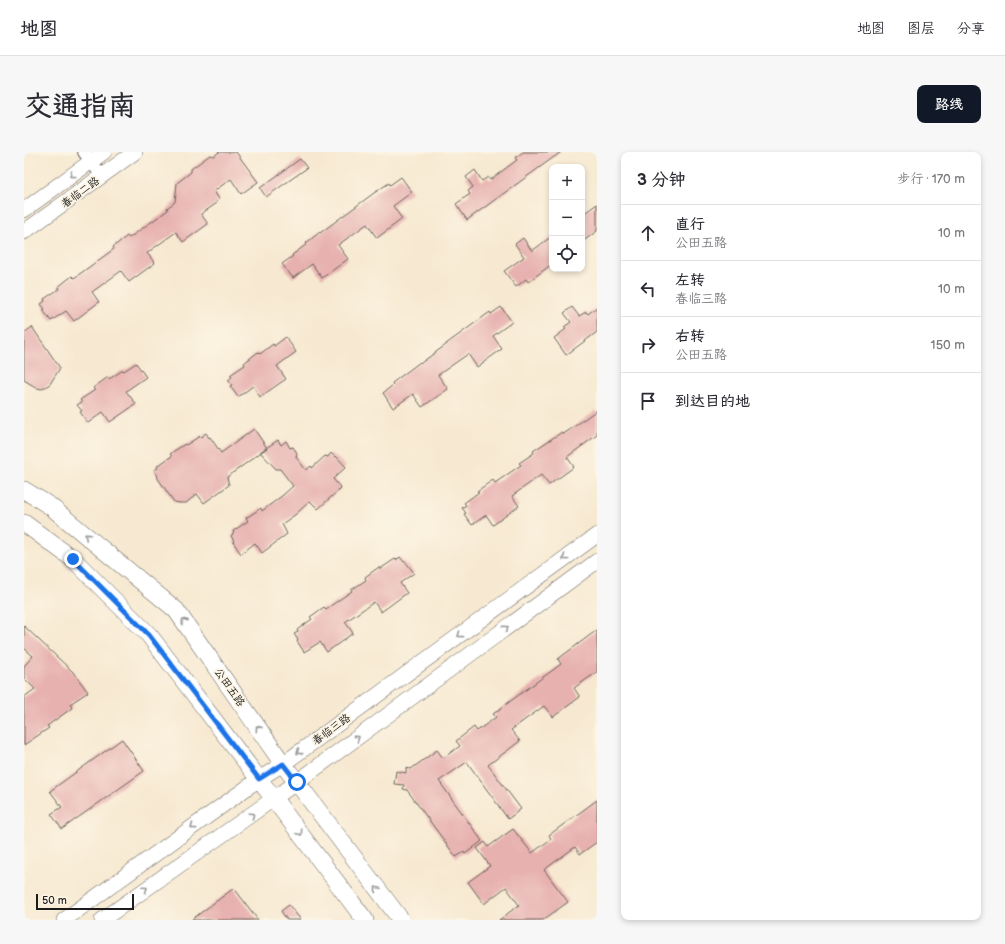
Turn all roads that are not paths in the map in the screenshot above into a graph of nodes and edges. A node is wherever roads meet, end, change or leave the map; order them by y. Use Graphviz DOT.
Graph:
graph roads {
  1 [pos="104,152"];
  2 [pos="136,152"];
  3 [pos="88,157"];
  4 [pos="102,176"];
  5 [pos="24,210"];
  6 [pos="24,232"];
  7 [pos="24,490"];
  8 [pos="24,523"];
  9 [pos="597,535"];
  10 [pos="597,561"];
  11 [pos="283,764"];
  12 [pos="259,779"];
  13 [pos="297,782"];
  14 [pos="274,798"];
  15 [pos="64,920"];
  16 [pos="102,920"];
  17 [pos="365,920"];
  18 [pos="401,920"];
  1 -- 3 [label="street, 春临二路"];
  2 -- 4 [label="street, 春临二路"];
  3 -- 4 [label="street"];
  3 -- 5 [label="street, 春临二路, one-way"];
  4 -- 6 [label="street, 春临二路"];
  11 -- 7 [label="main road, 公田五路, one-way"];
  8 -- 12 [label="main road"];
  9 -- 11 [label="street, 春临三路, one-way"];
  13 -- 10 [label="street, 春临三路, one-way"];
  11 -- 12 [label="street, 春临三路"];
  11 -- 13 [label="main road, 公田五路"];
  12 -- 14 [label="main road"];
  12 -- 15 [label="street, 春临三路, one-way"];
  13 -- 14 [label="street, 春临三路"];
  18 -- 13 [label="main road, 公田五路, one-way"];
  16 -- 14 [label="street, 春临三路, one-way"];
  14 -- 17 [label="main road, one-way"];
}
